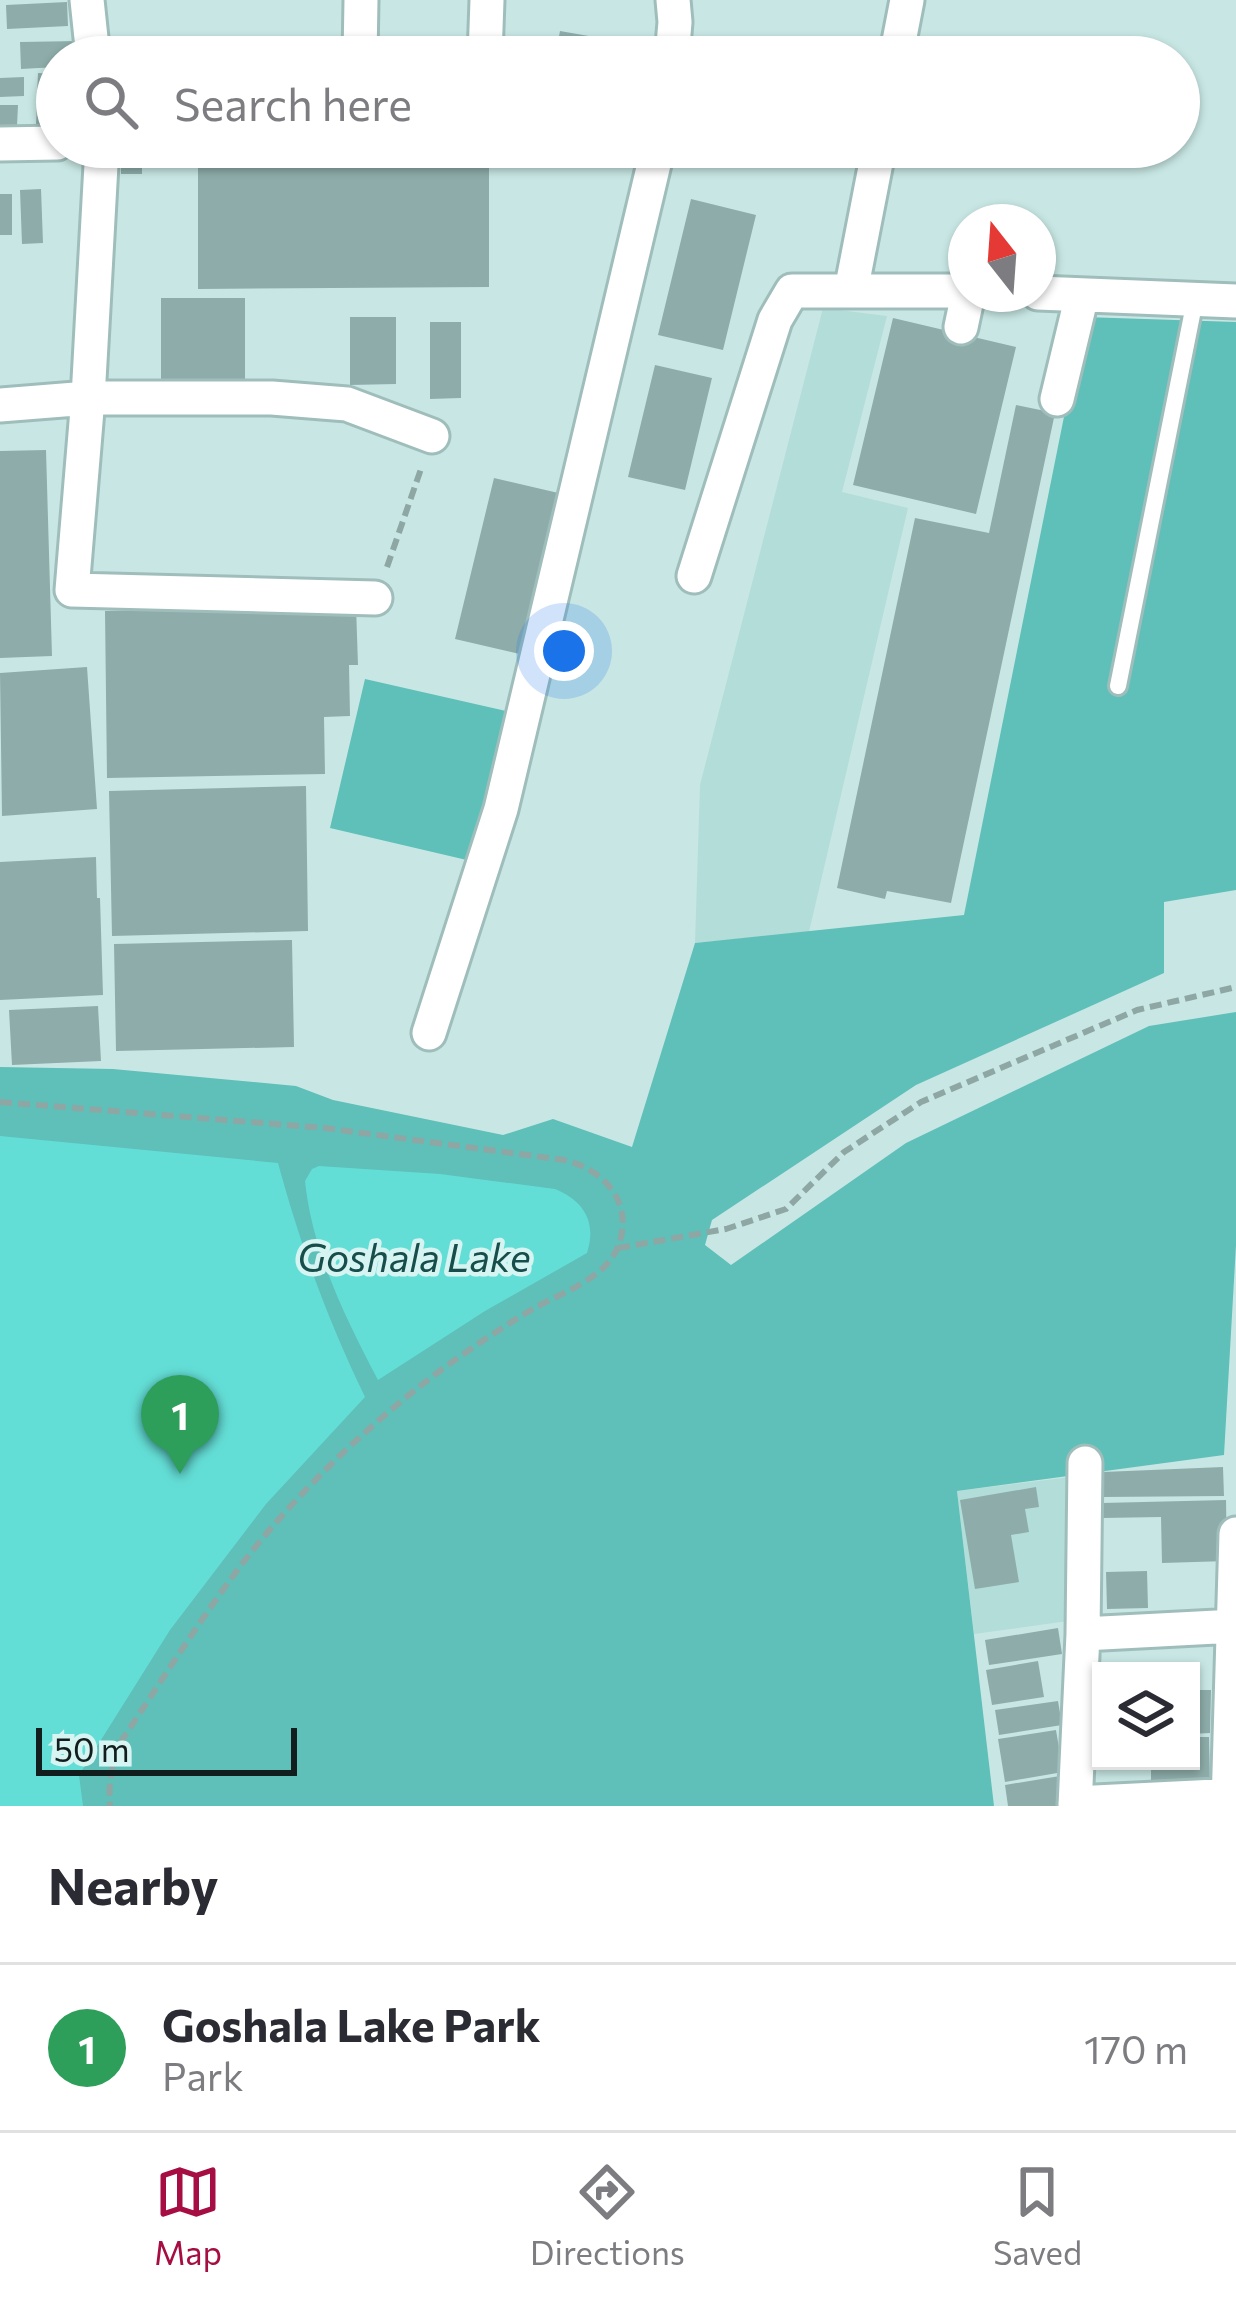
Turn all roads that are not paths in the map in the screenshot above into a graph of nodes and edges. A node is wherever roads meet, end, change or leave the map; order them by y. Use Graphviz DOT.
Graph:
graph roads {
  1 [pos="87,0"];
  2 [pos="361,0"];
  3 [pos="488,0"];
  4 [pos="673,0"];
  5 [pos="907,0"];
  6 [pos="91,36"];
  7 [pos="360,36"];
  8 [pos="485,36"];
  9 [pos="672,36"];
  10 [pos="900,36"];
  11 [pos="36,143"];
  12 [pos="0,144"];
  13 [pos="101,168"];
  14 [pos="653,168"];
  15 [pos="875,168"];
  16 [pos="851,291"];
  17 [pos="1056,294"];
  18 [pos="1082,295"];
  19 [pos="1196,300"];
  20 [pos="1236,301"];
  21 [pos="948,302"];
  22 [pos="88,398"];
  23 [pos="1057,399"];
  24 [pos="0,405"];
  25 [pos="432,436"];
  26 [pos="694,576"];
  27 [pos="375,598"];
  28 [pos="1118,686"];
  29 [pos="429,1033"];
  30 [pos="1085,1463"];
  31 [pos="1236,1534"];
  32 [pos="1234,1626"];
  33 [pos="1083,1634"];
  34 [pos="1231,1799"];
  35 [pos="1075,1804"];
  1 -- 6 [label="street"];
  2 -- 7 [label="street"];
  3 -- 8 [label="street"];
  4 -- 9 [label="street"];
  5 -- 10 [label="street"];
  11 -- 12 [label="street"];
  13 -- 22 [label="street"];
  14 -- 29 [label="street"];
  15 -- 16 [label="street"];
  16 -- 21 [label="street"];
  16 -- 26 [label="street"];
  17 -- 18 [label="street"];
  18 -- 19 [label="street"];
  18 -- 23 [label="street"];
  19 -- 20 [label="street"];
  19 -- 28 [label="lane"];
  22 -- 24 [label="street"];
  22 -- 25 [label="street"];
  22 -- 27 [label="street"];
  30 -- 33 [label="street"];
  31 -- 32 [label="street"];
  32 -- 33 [label="street"];
  32 -- 34 [label="street"];
  33 -- 35 [label="street"];
  34 -- 35 [label="street"];
}
